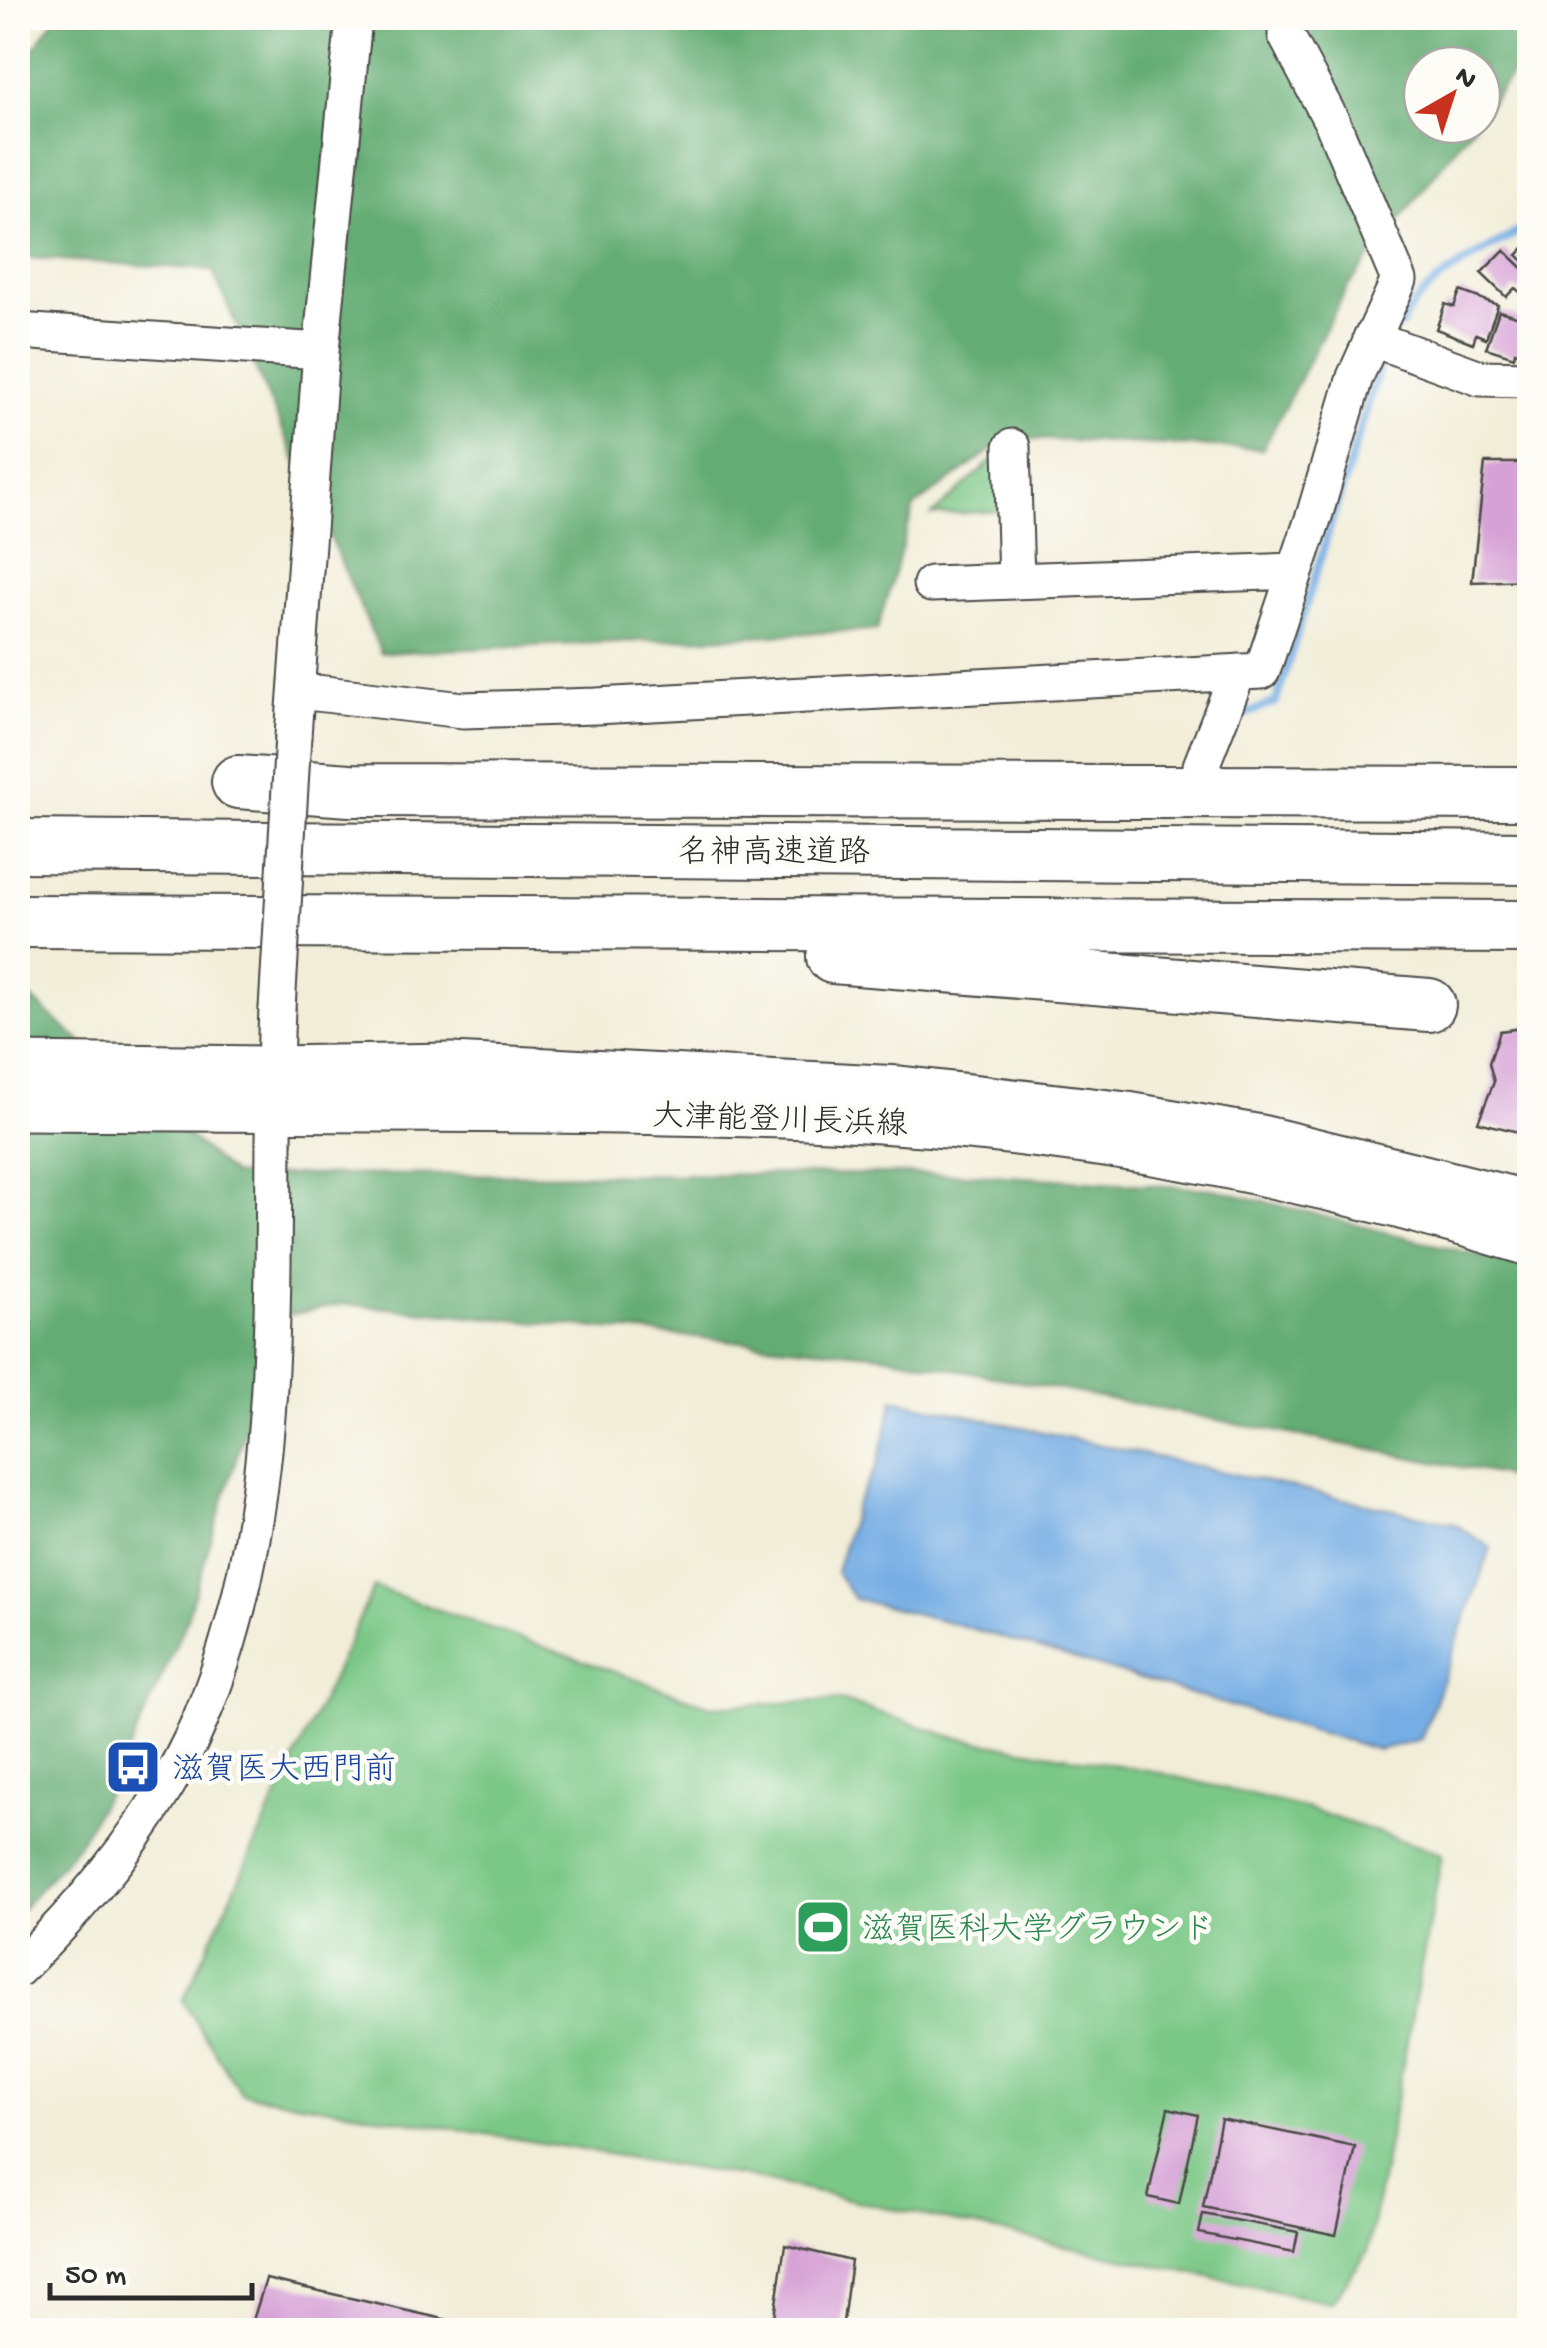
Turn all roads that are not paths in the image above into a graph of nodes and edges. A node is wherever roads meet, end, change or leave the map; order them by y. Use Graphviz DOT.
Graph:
graph roads {
  1 [pos="354,18"];
  2 [pos="1286,18"];
  3 [pos="18,331"];
  4 [pos="1372,338"];
  5 [pos="321,351"];
  6 [pos="1530,379"];
  7 [pos="1012,447"];
  8 [pos="1296,571"];
  9 [pos="1016,581"];
  10 [pos="931,584"];
  11 [pos="1238,672"];
  12 [pos="299,690"];
  13 [pos="1201,766"];
  14 [pos="238,782"];
  15 [pos="1530,793"];
  16 [pos="18,846"];
  17 [pos="1530,858"];
  18 [pos="18,921"];
  19 [pos="470,925"];
  20 [pos="1530,927"];
  21 [pos="1429,1005"];
  22 [pos="18,1066"];
  23 [pos="274,1088"];
  24 [pos="18,1107"];
  25 [pos="1530,1204"];
  26 [pos="1530,1242"];
  27 [pos="18,1970"];
  1 -- 5 [label="street"];
  2 -- 4 [label="street"];
  3 -- 5 [label="street"];
  4 -- 6 [label="street"];
  4 -- 8 [label="street"];
  5 -- 12 [label="street"];
  7 -- 9 [label="street"];
  8 -- 9 [label="street"];
  8 -- 11 [label="street"];
  9 -- 10 [label="street"];
  11 -- 12 [label="street"];
  11 -- 13 [label="street"];
  12 -- 23 [label="street, bridge"];
  14 -- 15 [label="highway"];
  16 -- 17 [label="highway, 名神高速道路"];
  18 -- 19 [label="highway"];
  19 -- 20 [label="highway"];
  19 -- 21 [label="highway"];
  22 -- 23 [label="main road, 大津能登川長浜線"];
  23 -- 24 [label="main road, 大津能登川長浜線"];
  23 -- 25 [label="main road, 大津能登川長浜線"];
  23 -- 26 [label="main road, 大津能登川長浜線"];
  23 -- 27 [label="street"];
}
